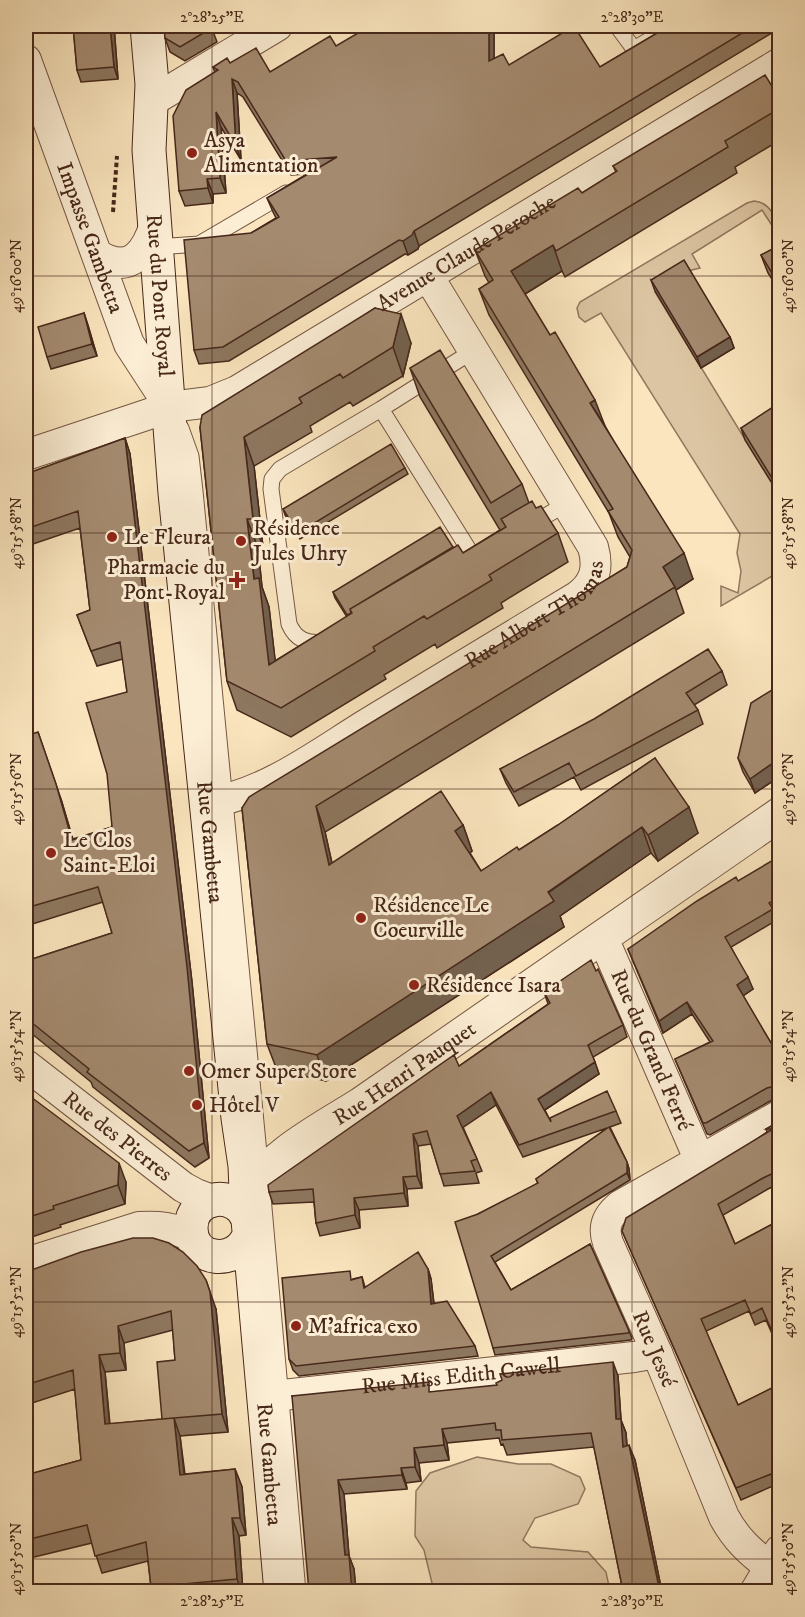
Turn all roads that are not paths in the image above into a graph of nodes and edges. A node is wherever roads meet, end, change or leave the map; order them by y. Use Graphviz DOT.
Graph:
graph roads {
  1 [pos="147,26"];
  2 [pos="277,26"];
  3 [pos="617,26"];
  4 [pos="673,26"];
  5 [pos="26,60"];
  6 [pos="780,63"];
  7 [pos="152,101"];
  8 [pos="291,189"];
  9 [pos="156,235"];
  10 [pos="98,255"];
  11 [pos="428,276"];
  12 [pos="473,351"];
  13 [pos="381,409"];
  14 [pos="156,411"];
  15 [pos="26,455"];
  16 [pos="566,504"];
  17 [pos="521,531"];
  18 [pos="490,549"];
  19 [pos="183,566"];
  20 [pos="338,639"];
  21 [pos="215,802"];
  22 [pos="780,814"];
  23 [pos="603,938"];
  24 [pos="26,1065"];
  25 [pos="780,1115"];
  26 [pos="700,1161"];
  27 [pos="239,1203"];
  28 [pos="205,1247"];
  29 [pos="26,1263"];
  30 [pos="259,1338"];
  31 [pos="657,1353"];
  32 [pos="272,1396"];
  33 [pos="768,1569"];
  34 [pos="281,1592"];
  35 [pos="298,1592"];
  1 -- 7 [label="main road, Rue du Pont Royal"];
  2 -- 7 [label="street"];
  3 -- 4 [label="lane"];
  5 -- 10 [label="street, Impasse Gambetta"];
  6 -- 11 [label="street, Avenue Claude Peroche"];
  7 -- 9 [label="main road, Rue du Pont Royal"];
  8 -- 9 [label="lane"];
  9 -- 10 [label="street"];
  9 -- 14 [label="main road, Rue du Pont Royal"];
  10 -- 14 [label="street, Impasse Gambetta"];
  11 -- 12 [label="street, Rue Albert Thomas"];
  11 -- 14 [label="street, Avenue Claude Peroche"];
  12 -- 13 [label="lane"];
  12 -- 16 [label="street, Rue Albert Thomas"];
  13 -- 18 [label="lane"];
  13 -- 20 [label="lane"];
  14 -- 15 [label="street, Avenue Claude Peroche"];
  14 -- 19 [label="main road, Rue du Pont Royal"];
  14 -- 21 [label="lane"];
  16 -- 17 [label="lane"];
  16 -- 21 [label="street, Rue Albert Thomas"];
  19 -- 21 [label="main road, Rue Gambetta"];
  21 -- 27 [label="lane"];
  21 -- 27 [label="main road, Rue Gambetta"];
  22 -- 23 [label="main road, Rue Henri Pauquet"];
  23 -- 26 [label="street, Rue du Grand Ferré"];
  23 -- 27 [label="main road, Rue Henri Pauquet"];
  24 -- 27 [label="street, Rue des Pierres"];
  25 -- 26 [label="street, Rue Jessé"];
  26 -- 31 [label="street, Rue Jessé"];
  27 -- 28 [label="main road"];
  27 -- 28 [label="main road"];
  27 -- 30 [label="main road, Rue Gambetta"];
  27 -- 32 [label="lane"];
  28 -- 29 [label="street"];
  28 -- 30 [label="main road, Rue Gambetta"];
  30 -- 32 [label="main road, Rue Gambetta"];
  31 -- 32 [label="street, Rue Miss Edith Cawell"];
  31 -- 33 [label="street, Rue Jessé"];
  32 -- 34 [label="main road, Rue Gambetta"];
  32 -- 35 [label="lane"];
}
